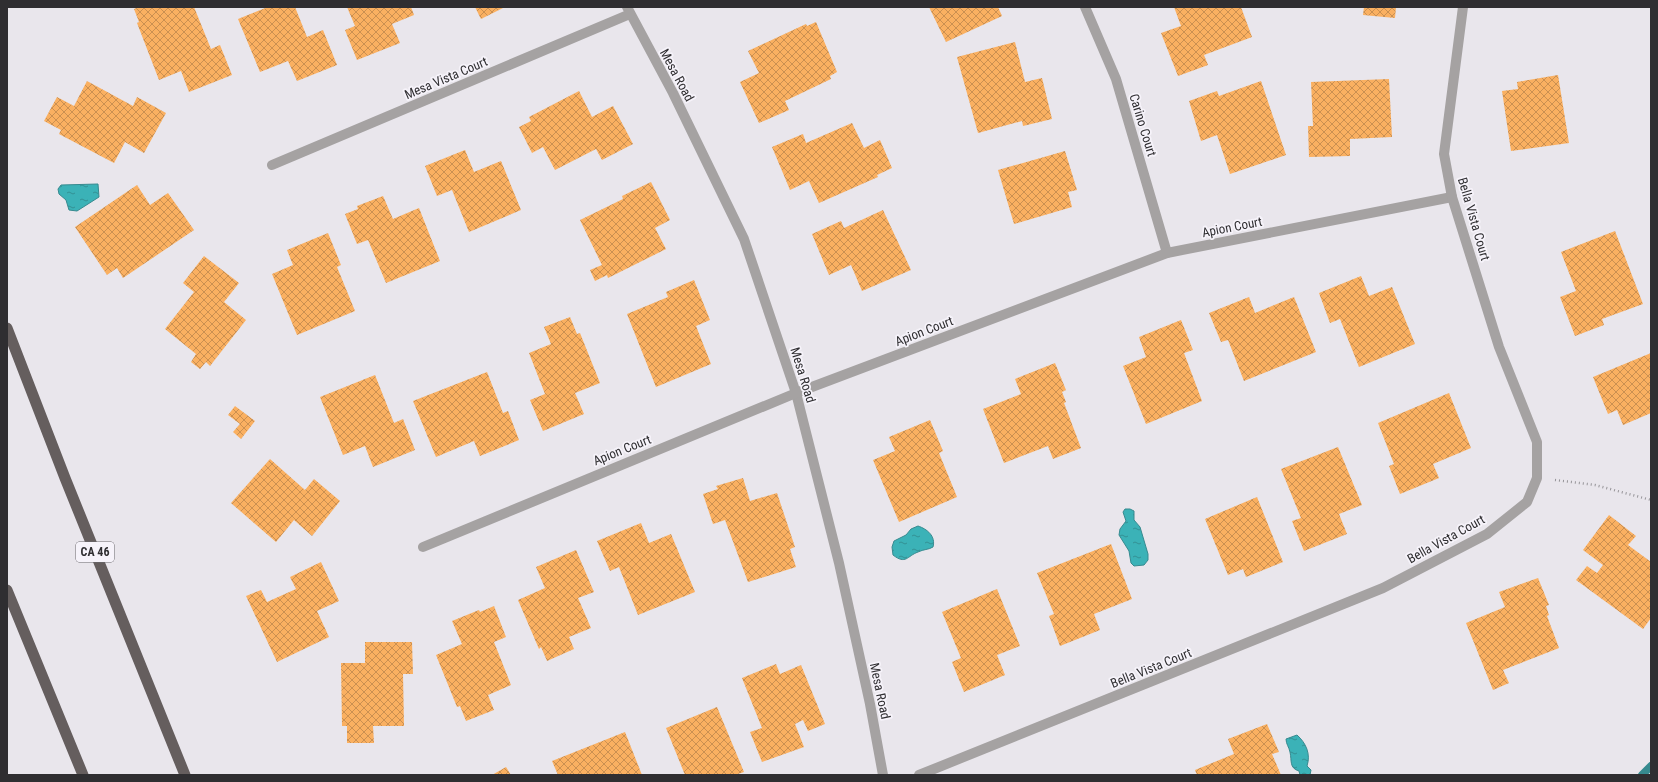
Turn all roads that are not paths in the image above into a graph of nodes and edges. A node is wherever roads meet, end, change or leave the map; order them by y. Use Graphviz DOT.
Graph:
graph roads {
  1 [pos="1085,7"];
  2 [pos="1463,7"];
  3 [pos="628,11"];
  4 [pos="272,165"];
  5 [pos="1452,197"];
  6 [pos="1168,253"];
  7 [pos="7,328"];
  8 [pos="796,393"];
  9 [pos="423,547"];
  10 [pos="7,590"];
  11 [pos="82,775"];
  12 [pos="185,775"];
  13 [pos="883,775"];
  14 [pos="919,775"];
  1 -- 6 [label="street, Carino Court"];
  2 -- 5 [label="street, Bella Vista Court"];
  3 -- 4 [label="street, Mesa Vista Court"];
  3 -- 8 [label="street, Mesa Road"];
  5 -- 6 [label="street, Apion Court"];
  5 -- 14 [label="street, Bella Vista Court"];
  6 -- 8 [label="street, Apion Court"];
  7 -- 12 [label="highway, CA 46"];
  8 -- 9 [label="street, Apion Court"];
  8 -- 13 [label="street, Mesa Road"];
  10 -- 11 [label="highway"];
}
